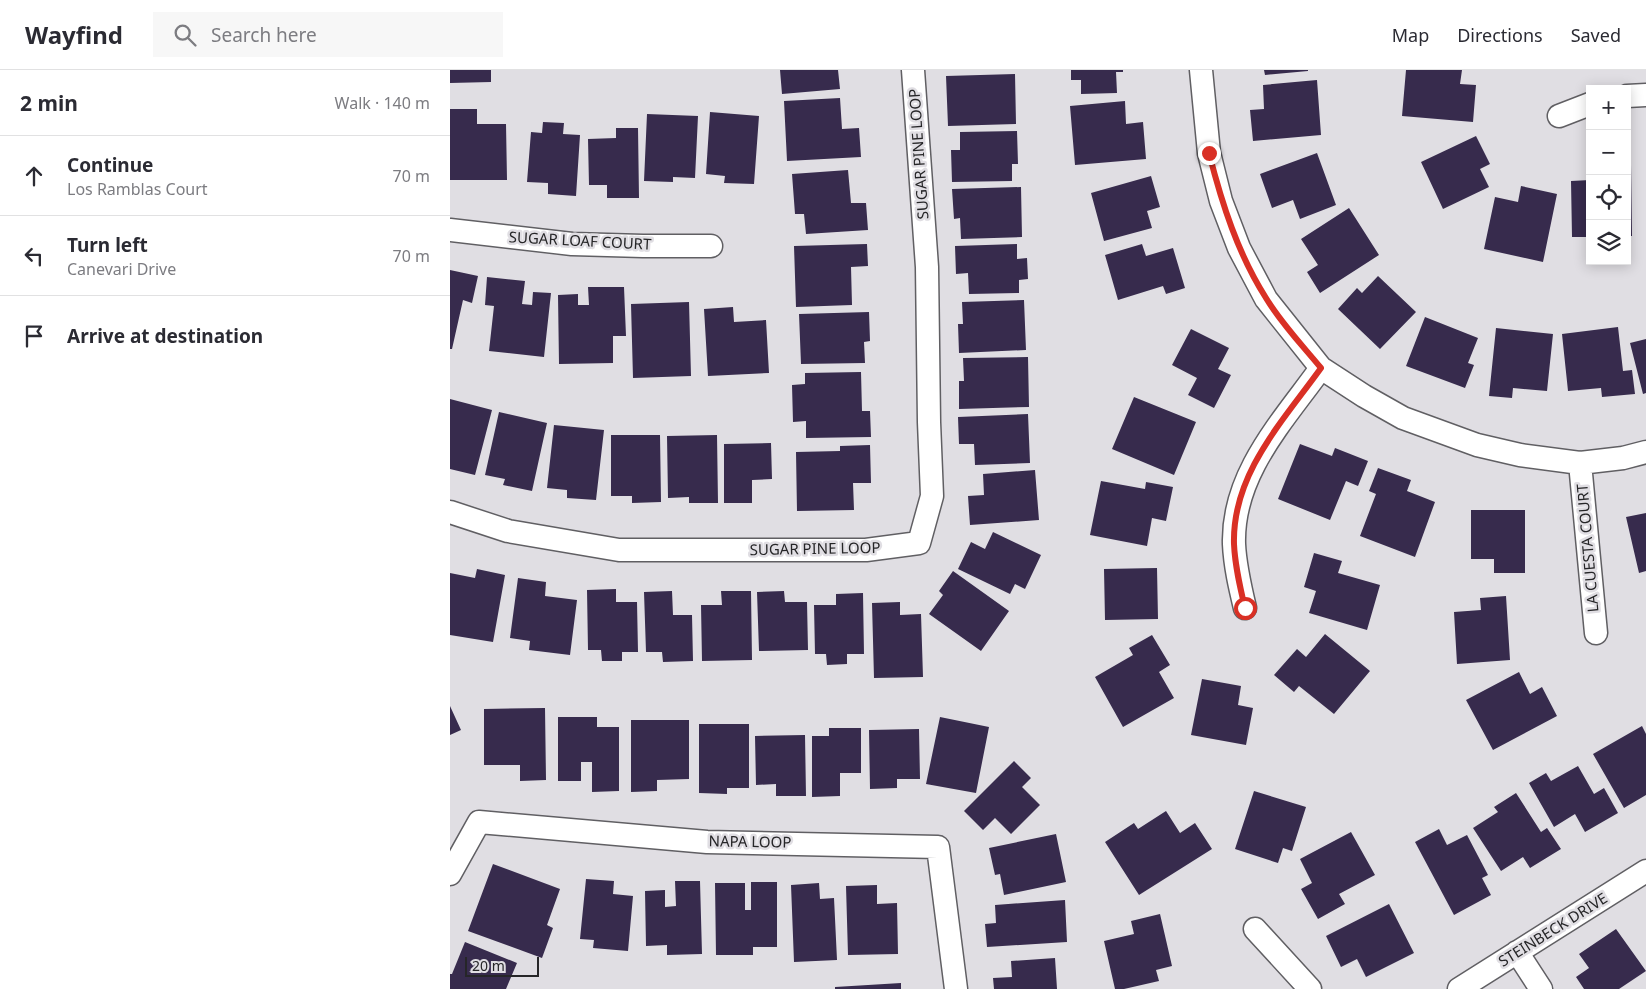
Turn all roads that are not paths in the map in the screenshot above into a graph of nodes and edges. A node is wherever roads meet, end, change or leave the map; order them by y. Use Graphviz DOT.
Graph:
graph roads {
  1 [pos="913,70"];
  2 [pos="1201,70"];
  3 [pos="1646,94"];
  4 [pos="1631,96"];
  5 [pos="1586,106"];
  6 [pos="1559,116"];
  7 [pos="450,230"];
  8 [pos="711,246"];
  9 [pos="1321,368"];
  10 [pos="1646,452"];
  11 [pos="1580,463"];
  12 [pos="450,512"];
  13 [pos="1245,608"];
  14 [pos="1596,633"];
  15 [pos="1646,871"];
  16 [pos="450,874"];
  17 [pos="1255,929"];
  18 [pos="1517,952"];
  19 [pos="956,989"];
  20 [pos="1310,989"];
  21 [pos="1460,989"];
  22 [pos="1541,989"];
  1 -- 12 [label="street, SUGAR PINE LOOP"];
  2 -- 9 [label="street"];
  3 -- 4 [label="street"];
  5 -- 6 [label="street"];
  7 -- 8 [label="street, SUGAR LOAF COURT"];
  9 -- 11 [label="street"];
  9 -- 13 [label="street"];
  10 -- 11 [label="street"];
  11 -- 14 [label="street, LA CUESTA COURT"];
  15 -- 18 [label="street, STEINBECK DRIVE"];
  16 -- 19 [label="street, NAPA LOOP"];
  17 -- 20 [label="street"];
  18 -- 21 [label="street, STEINBECK DRIVE"];
  18 -- 22 [label="street"];
}
